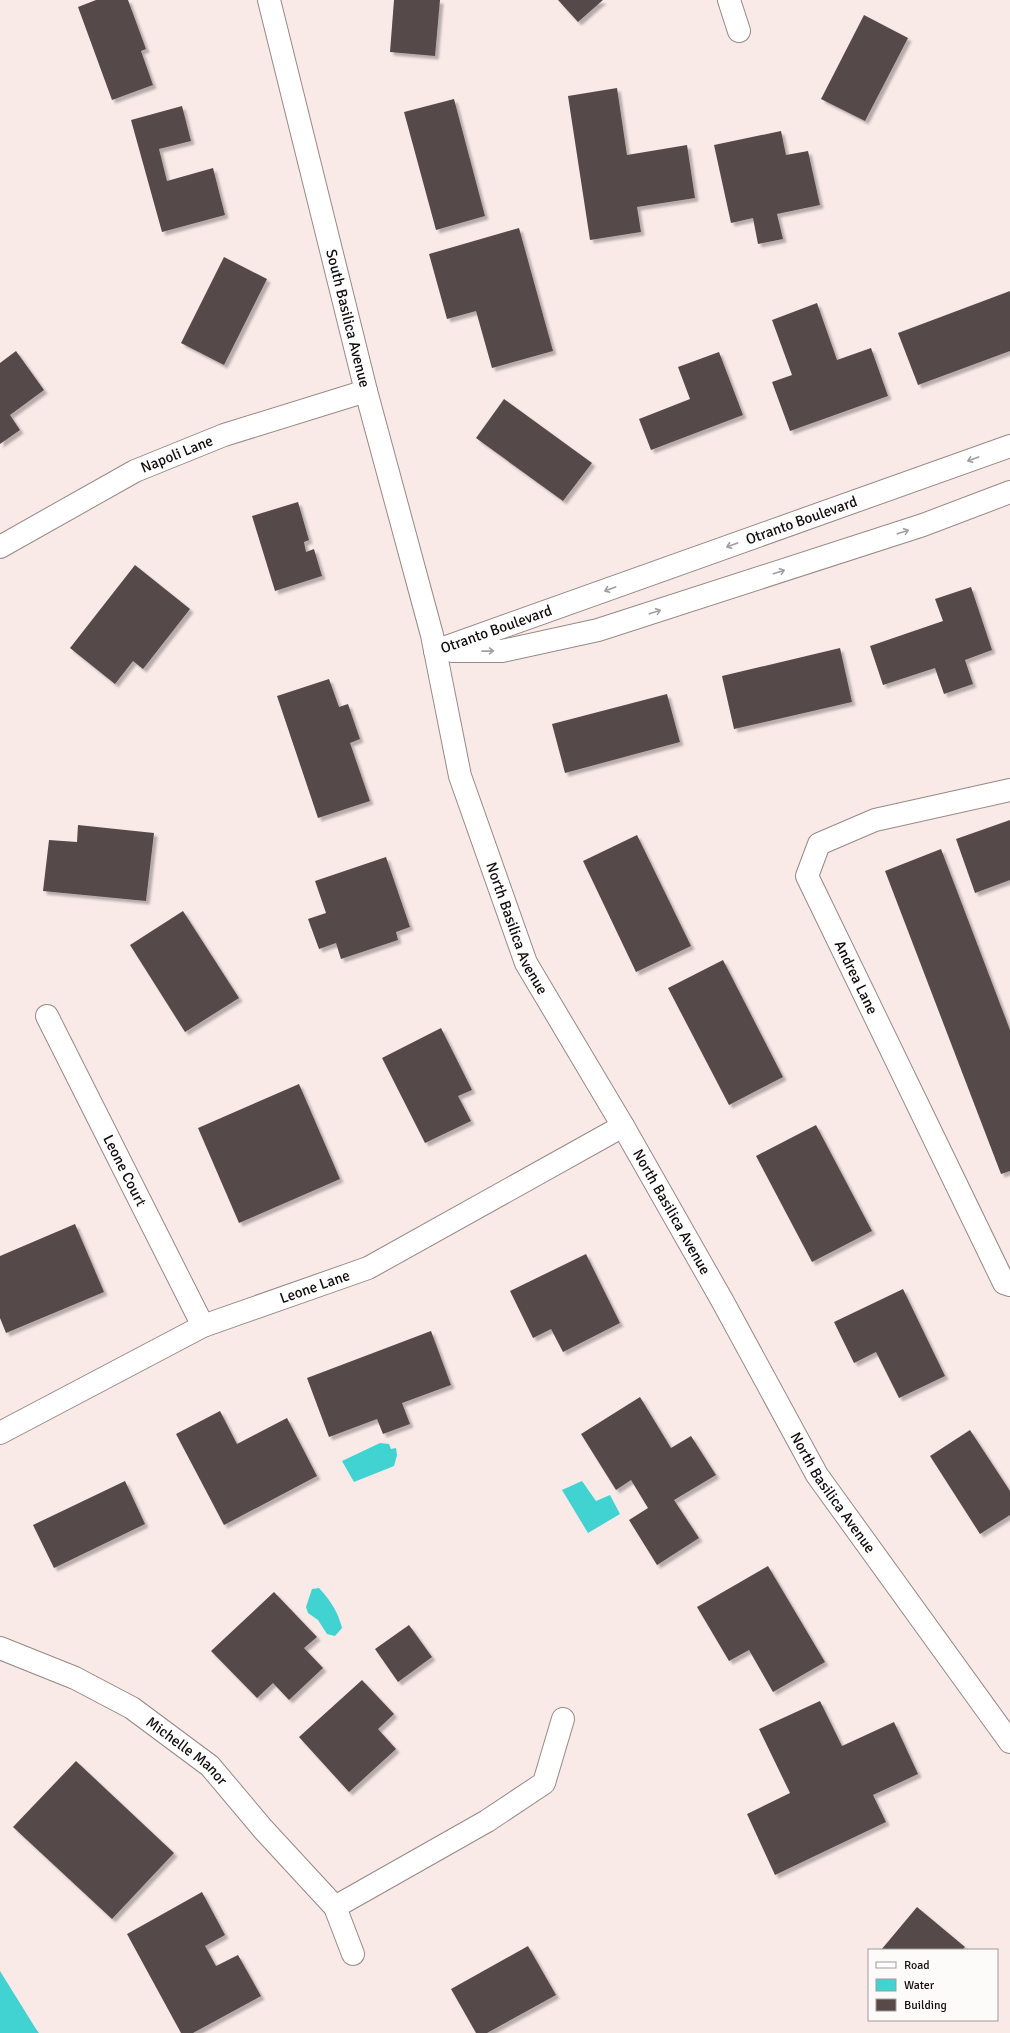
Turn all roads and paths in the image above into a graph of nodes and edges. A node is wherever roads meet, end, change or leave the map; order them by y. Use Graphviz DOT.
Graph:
graph roads {
  1 [pos="269,0"];
  2 [pos="728,0"];
  3 [pos="739,31"];
  4 [pos="366,391"];
  5 [pos="1010,446"];
  6 [pos="1010,492"];
  7 [pos="0,547"];
  8 [pos="434,644"];
  9 [pos="1010,790"];
  10 [pos="47,1016"];
  11 [pos="623,1126"];
  12 [pos="1010,1285"];
  13 [pos="203,1326"];
  14 [pos="0,1433"];
  15 [pos="0,1648"];
  16 [pos="562,1719"];
  17 [pos="1010,1742"];
  18 [pos="335,1907"];
  19 [pos="353,1954"];
  1 -- 4 [label="street, South Basilica Avenue"];
  2 -- 3 [label="street"];
  4 -- 7 [label="street, Napoli Lane"];
  4 -- 8 [label="street, South Basilica Avenue"];
  5 -- 8 [label="street, Otranto Boulevard, one-way"];
  8 -- 6 [label="street, Otranto Boulevard, one-way"];
  8 -- 11 [label="street, North Basilica Avenue"];
  9 -- 12 [label="street, Andrea Lane"];
  10 -- 13 [label="street, Leone Court"];
  11 -- 13 [label="street, Leone Lane"];
  11 -- 17 [label="street, North Basilica Avenue"];
  13 -- 14 [label="street, Leone Lane"];
  15 -- 18 [label="street, Michelle Manor"];
  16 -- 18 [label="street"];
  18 -- 19 [label="street, Michelle Manor"];
}
